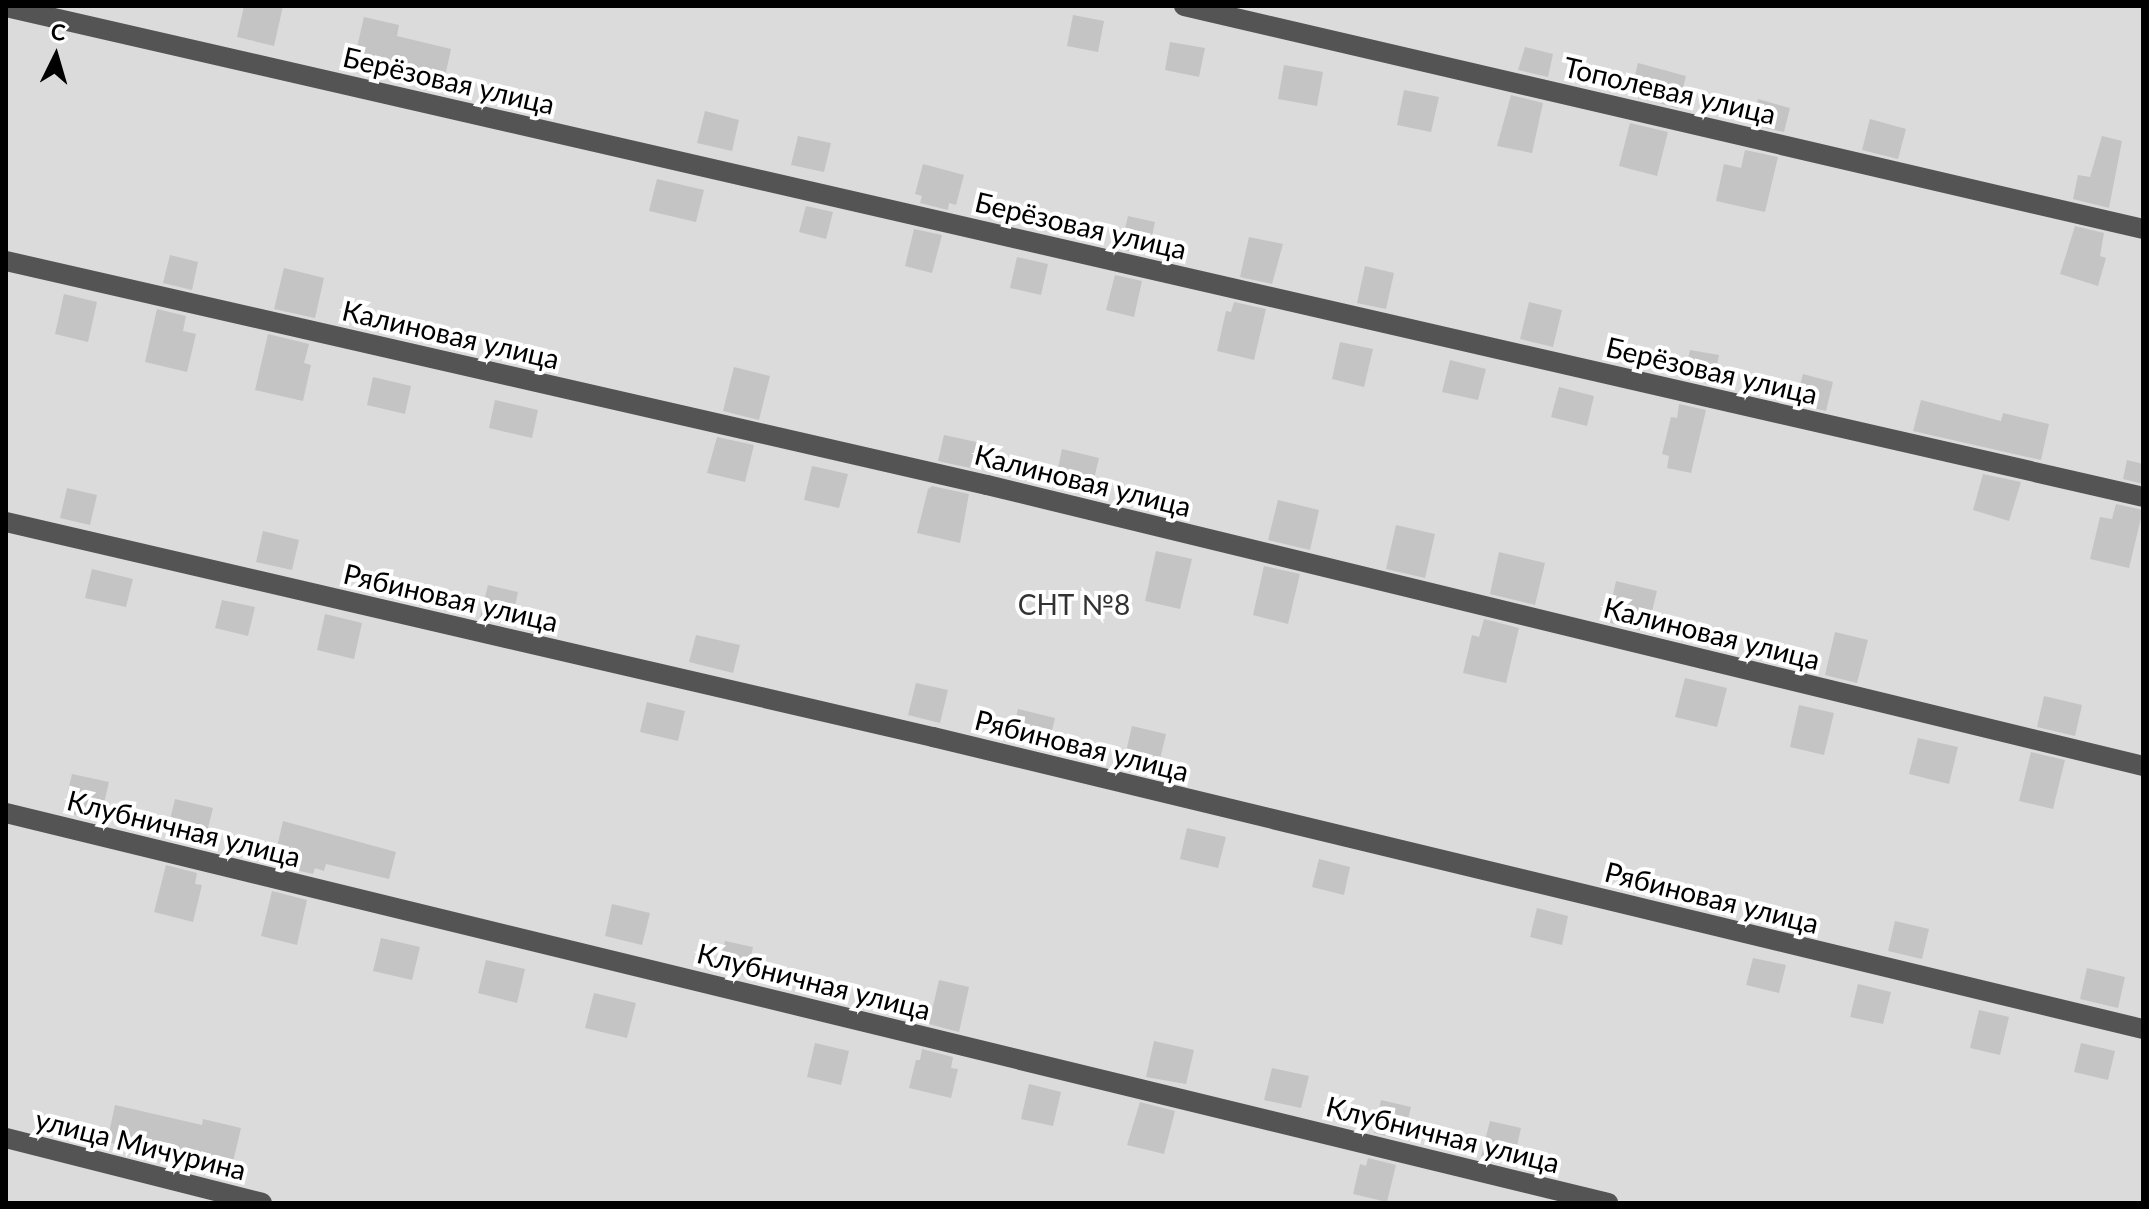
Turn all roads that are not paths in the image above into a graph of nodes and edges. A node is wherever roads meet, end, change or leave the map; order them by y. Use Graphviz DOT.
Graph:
graph roads {
  1 [pos="1184,6"];
  2 [pos="6,7"];
  3 [pos="2143,229"];
  4 [pos="6,261"];
  5 [pos="2143,497"];
  6 [pos="6,522"];
  7 [pos="2143,766"];
  8 [pos="6,813"];
  9 [pos="2143,1029"];
  10 [pos="6,1138"];
  11 [pos="262,1203"];
  12 [pos="1608,1203"];
  1 -- 3 [label="street, Тополевая улица"];
  2 -- 5 [label="street, Берёзовая улица"];
  4 -- 7 [label="street, Калиновая улица"];
  6 -- 9 [label="street, Рябиновая улица"];
  8 -- 12 [label="street, Клубничная улица"];
  10 -- 11 [label="street, улица Мичурина"];
}
